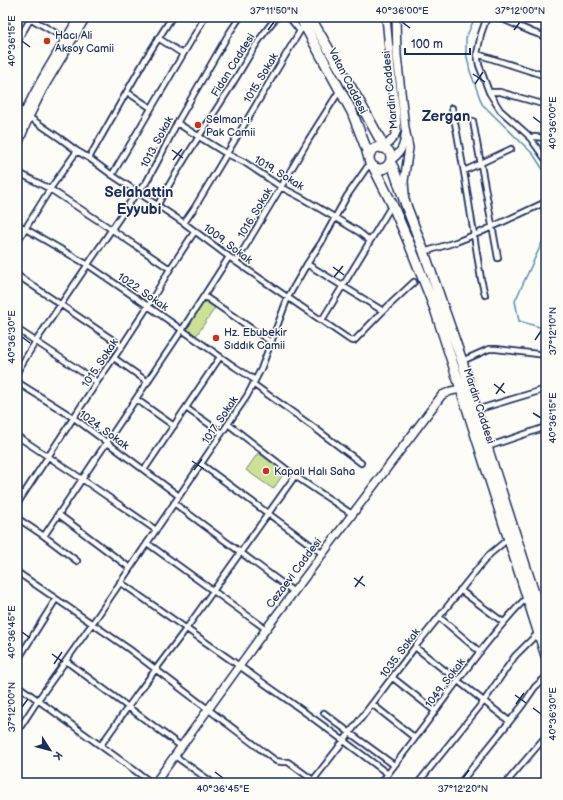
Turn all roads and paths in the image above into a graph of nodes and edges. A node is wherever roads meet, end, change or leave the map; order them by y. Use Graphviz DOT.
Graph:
graph roads {
  1 [pos="79,17"];
  2 [pos="86,17"];
  3 [pos="172,17"];
  4 [pos="205,17"];
  5 [pos="240,17"];
  6 [pos="277,17"];
  7 [pos="289,17"];
  8 [pos="300,17"];
  9 [pos="310,17"];
  10 [pos="386,17"];
  11 [pos="396,17"];
  12 [pos="487,17"];
  13 [pos="498,17"];
  14 [pos="30,18"];
  15 [pos="303,28"];
  16 [pos="546,37"];
  17 [pos="66,38"];
  18 [pos="158,38"];
  19 [pos="17,42"];
  20 [pos="183,54"];
  21 [pos="477,54"];
  22 [pos="546,76"];
  23 [pos="340,90"];
  24 [pos="127,92"];
  25 [pos="489,92"];
  26 [pos="546,105"];
  27 [pos="17,108"];
  28 [pos="152,108"];
  29 [pos="452,108"];
  30 [pos="26,114"];
  31 [pos="474,121"];
  32 [pos="177,123"];
  33 [pos="405,128"];
  34 [pos="17,130"];
  35 [pos="199,136"];
  36 [pos="529,137"];
  37 [pos="546,138"];
  38 [pos="17,147"];
  39 [pos="383,148"];
  40 [pos="510,149"];
  41 [pos="77,151"];
  42 [pos="227,154"];
  43 [pos="89,158"];
  44 [pos="546,160"];
  45 [pos="390,161"];
  46 [pos="371,163"];
  47 [pos="481,163"];
  48 [pos="464,171"];
  49 [pos="17,172"];
  50 [pos="112,175"];
  51 [pos="281,187"];
  52 [pos="50,189"];
  53 [pos="137,192"];
  54 [pos="546,202"];
  55 [pos="392,204"];
  56 [pos="157,206"];
  57 [pos="407,208"];
  58 [pos="335,218"];
  59 [pos="184,223"];
  60 [pos="17,224"];
  61 [pos="492,227"];
  62 [pos="26,229"];
  63 [pos="111,229"];
  64 [pos="195,231"];
  65 [pos="474,235"];
  66 [pos="370,241"];
  67 [pos="17,242"];
  68 [pos="424,252"];
  69 [pos="229,257"];
  70 [pos="498,258"];
  71 [pos="236,262"];
  72 [pos="306,264"];
  73 [pos="88,265"];
  74 [pos="170,269"];
  75 [pos="17,275"];
  76 [pos="414,282"];
  77 [pos="342,286"];
  78 [pos="485,295"];
  79 [pos="204,296"];
  80 [pos="288,297"];
  81 [pos="60,304"];
  82 [pos="148,306"];
  83 [pos="383,311"];
  84 [pos="322,320"];
  85 [pos="17,329"];
  86 [pos="182,330"];
  87 [pos="36,341"];
  88 [pos="272,342"];
  89 [pos="122,346"];
  90 [pos="546,355"];
  91 [pos="220,357"];
  92 [pos="114,358"];
  93 [pos="462,361"];
  94 [pos="17,372"];
  95 [pos="17,382"];
  96 [pos="97,382"];
  97 [pos="148,382"];
  98 [pos="254,382"];
  99 [pos="461,389"];
  100 [pos="546,389"];
  101 [pos="136,399"];
  102 [pos="186,408"];
  103 [pos="476,410"];
  104 [pos="74,418"];
  105 [pos="228,424"];
  106 [pos="174,426"];
  107 [pos="546,427"];
  108 [pos="222,433"];
  109 [pos="17,436"];
  110 [pos="106,442"];
  111 [pos="487,447"];
  112 [pos="49,456"];
  113 [pos="361,463"];
  114 [pos="201,464"];
  115 [pos="144,470"];
  116 [pos="295,476"];
  117 [pos="82,479"];
  118 [pos="17,490"];
  119 [pos="23,494"];
  120 [pos="179,496"];
  121 [pos="174,503"];
  122 [pos="17,504"];
  123 [pos="268,513"];
  124 [pos="58,514"];
  125 [pos="352,514"];
  126 [pos="17,518"];
  127 [pos="156,530"];
  128 [pos="44,536"];
  129 [pos="509,539"];
  130 [pos="147,543"];
  131 [pos="240,552"];
  132 [pos="322,554"];
  133 [pos="77,561"];
  134 [pos="130,568"];
  135 [pos="19,573"];
  136 [pos="17,579"];
  137 [pos="120,582"];
  138 [pos="460,590"];
  139 [pos="213,591"];
  140 [pos="294,592"];
  141 [pos="527,597"];
  142 [pos="56,599"];
  143 [pos="439,617"];
  144 [pos="503,622"];
  145 [pos="92,624"];
  146 [pos="186,629"];
  147 [pos="266,629"];
  148 [pos="542,632"];
  149 [pos="415,647"];
  150 [pos="480,652"];
  151 [pos="546,656"];
  152 [pos="17,661"];
  153 [pos="66,661"];
  154 [pos="239,667"];
  155 [pos="156,669"];
  156 [pos="546,677"];
  157 [pos="393,678"];
  158 [pos="457,681"];
  159 [pos="17,684"];
  160 [pos="38,700"];
  161 [pos="484,701"];
  162 [pos="372,704"];
  163 [pos="128,707"];
  164 [pos="208,710"];
  165 [pos="435,711"];
  166 [pos="324,713"];
  167 [pos="509,721"];
  168 [pos="17,732"];
  169 [pos="350,733"];
  170 [pos="546,736"];
  171 [pos="415,738"];
  172 [pos="344,741"];
  173 [pos="100,745"];
  174 [pos="182,747"];
  175 [pos="175,756"];
  176 [pos="394,764"];
  177 [pos="388,774"];
  178 [pos="314,782"];
  179 [pos="154,783"];
  180 [pos="213,783"];
  181 [pos="381,783"];
  182 [pos="419,783"];
  183 [pos="460,783"];
  184 [pos="506,783"];
  1 -- 17 [label="street"];
  2 -- 30 [label="street"];
  3 -- 18 [label="street"];
  4 -- 20 [label="street"];
  5 -- 32 [label="street, 1013. Sokak"];
  6 -- 35 [label="street, Fidan Caddesi"];
  7 -- 15 [label="street"];
  8 -- 15 [label="highway, Vatan Caddesi"];
  9 -- 39 [label="highway, Vatan Caddesi"];
  10 -- 39 [label="street, Mardin Caddesi"];
  11 -- 33 [label="street, Mardin Caddesi"];
  12 -- 21 [label="street"];
  13 -- 16 [label="street"];
  14 -- 17 [label="street"];
  14 -- 19 [label="street"];
  15 -- 23 [label="highway, Vatan Caddesi"];
  15 -- 42 [label="street, 1015. Sokak"];
  17 -- 30 [label="street"];
  18 -- 20 [label="street"];
  18 -- 24 [label="street"];
  20 -- 28 [label="street"];
  21 -- 22 [label="street"];
  21 -- 25 [label="street"];
  23 -- 46 [label="highway, Vatan Caddesi"];
  23 -- 51 [label="street, 1016. Sokak"];
  24 -- 28 [label="street"];
  24 -- 43 [label="street"];
  25 -- 26 [label="street"];
  25 -- 36 [label="street"];
  27 -- 30 [label="street, 1009. Sokak"];
  28 -- 50 [label="street"];
  29 -- 48 [label="street"];
  30 -- 34 [label="street"];
  30 -- 38 [label="street"];
  30 -- 41 [label="street, 1009. Sokak"];
  31 -- 47 [label="street"];
  32 -- 35 [label="street, 1019. Sokak"];
  32 -- 53 [label="street, 1013. Sokak"];
  33 -- 45 [label="street"];
  33 -- 57 [label="street, Mardin Caddesi"];
  35 -- 42 [label="street, 1019. Sokak"];
  35 -- 56 [label="street, Fidan Caddesi"];
  36 -- 37 [label="street"];
  36 -- 44 [label="street"];
  39 -- 45 [label="highway, Mardin Caddesi"];
  39 -- 46 [label="highway, Mardin Caddesi"];
  40 -- 47 [label="street"];
  41 -- 43 [label="street, 1009. Sokak"];
  41 -- 52 [label="street"];
  42 -- 51 [label="street, 1019. Sokak"];
  42 -- 59 [label="street, 1015. Sokak"];
  43 -- 50 [label="street, 1009. Sokak"];
  45 -- 46 [label="highway"];
  45 -- 57 [label="highway, Mardin Caddesi"];
  46 -- 55 [label="highway, Mardin Caddesi"];
  46 -- 58 [label="street, 1017. Sokak"];
  47 -- 48 [label="street"];
  47 -- 61 [label="street"];
  48 -- 65 [label="street"];
  49 -- 52 [label="street"];
  50 -- 53 [label="street, 1009. Sokak"];
  51 -- 58 [label="street, 1019. Sokak"];
  51 -- 71 [label="street, 1016. Sokak"];
  52 -- 62 [label="street"];
  52 -- 63 [label="street"];
  53 -- 56 [label="street, 1009. Sokak"];
  53 -- 63 [label="street, 1013. Sokak"];
  54 -- 61 [label="street"];
  55 -- 66 [label="street"];
  55 -- 99 [label="highway, Mardin Caddesi"];
  56 -- 59 [label="street, 1009. Sokak"];
  57 -- 68 [label="highway, Mardin Caddesi"];
  58 -- 66 [label="street, 1019. Sokak"];
  58 -- 72 [label="street, 1017. Sokak"];
  59 -- 64 [label="street, 1009. Sokak"];
  60 -- 62 [label="street, 1022. Sokak"];
  61 -- 65 [label="street"];
  61 -- 70 [label="street"];
  62 -- 67 [label="street"];
  62 -- 73 [label="street, 1022. Sokak"];
  63 -- 73 [label="street, 1013. Sokak"];
  63 -- 74 [label="street"];
  64 -- 69 [label="street, 1009. Sokak"];
  64 -- 74 [label="street, 1015. Sokak"];
  65 -- 68 [label="street"];
  65 -- 78 [label="street"];
  66 -- 77 [label="street"];
  68 -- 93 [label="highway, Mardin Caddesi"];
  69 -- 71 [label="street, 1009. Sokak"];
  69 -- 79 [label="street"];
  71 -- 80 [label="street, 1009. Sokak"];
  72 -- 77 [label="street"];
  72 -- 80 [label="street, 1017. Sokak"];
  73 -- 81 [label="street, 1013. Sokak"];
  73 -- 82 [label="street, 1022. Sokak"];
  74 -- 82 [label="street, 1015. Sokak"];
  75 -- 81 [label="street"];
  76 -- 83 [label="street, 1009. Sokak"];
  77 -- 83 [label="street"];
  77 -- 84 [label="street"];
  79 -- 86 [label="street"];
  79 -- 88 [label="street"];
  80 -- 84 [label="street, 1009. Sokak"];
  80 -- 88 [label="street, 1017. Sokak"];
  81 -- 87 [label="street, 1013. Sokak"];
  81 -- 89 [label="street"];
  82 -- 86 [label="street, 1022. Sokak"];
  82 -- 89 [label="street, 1015. Sokak"];
  83 -- 84 [label="street, 1009. Sokak"];
  85 -- 87 [label="street"];
  86 -- 91 [label="street, 1022. Sokak"];
  86 -- 97 [label="street"];
  87 -- 94 [label="street, 1013. Sokak"];
  87 -- 96 [label="street"];
  88 -- 98 [label="street, 1017. Sokak"];
  89 -- 92 [label="street, 1015. Sokak"];
  90 -- 93 [label="street"];
  91 -- 98 [label="street, 1022. Sokak"];
  91 -- 102 [label="street"];
  92 -- 96 [label="street, 1015. Sokak"];
  92 -- 97 [label="street"];
  93 -- 103 [label="highway, Mardin Caddesi"];
  95 -- 104 [label="street, 1024. Sokak"];
  96 -- 104 [label="street, 1015. Sokak"];
  97 -- 101 [label="street"];
  98 -- 105 [label="street, 1017. Sokak"];
  98 -- 113 [label="street, 1022. Sokak"];
  99 -- 125 [label="street, Cezaevi Caddesi"];
  99 -- 129 [label="highway, Mardin Caddesi"];
  100 -- 103 [label="street"];
  101 -- 106 [label="street"];
  101 -- 110 [label="street"];
  102 -- 106 [label="street"];
  102 -- 108 [label="street"];
  103 -- 111 [label="highway, Mardin Caddesi"];
  104 -- 110 [label="street, 1024. Sokak"];
  104 -- 112 [label="street, 1015. Sokak"];
  105 -- 108 [label="street, 1017. Sokak"];
  105 -- 116 [label="street"];
  106 -- 115 [label="street"];
  107 -- 111 [label="street"];
  108 -- 114 [label="street, 1017. Sokak"];
  109 -- 112 [label="street"];
  110 -- 115 [label="street, 1024. Sokak"];
  110 -- 117 [label="street"];
  111 -- 148 [label="highway, Mardin Caddesi"];
  112 -- 117 [label="street"];
  112 -- 119 [label="street, 1015. Sokak"];
  114 -- 120 [label="street, 1017. Sokak"];
  114 -- 123 [label="street"];
  115 -- 120 [label="street, 1024. Sokak"];
  116 -- 123 [label="street"];
  116 -- 125 [label="street"];
  117 -- 124 [label="street"];
  117 -- 127 [label="street"];
  118 -- 119 [label="street"];
  119 -- 122 [label="street, 1015. Sokak"];
  120 -- 121 [label="street, 1017. Sokak"];
  121 -- 127 [label="street, 1017. Sokak"];
  121 -- 131 [label="street"];
  123 -- 131 [label="street"];
  123 -- 132 [label="street"];
  124 -- 128 [label="street"];
  124 -- 134 [label="street"];
  125 -- 132 [label="street, Cezaevi Caddesi"];
  126 -- 128 [label="street"];
  127 -- 130 [label="street, 1017. Sokak"];
  128 -- 133 [label="street"];
  129 -- 138 [label="street, 1035. Sokak"];
  129 -- 141 [label="highway, Mardin Caddesi"];
  130 -- 134 [label="street, 1017. Sokak"];
  130 -- 139 [label="street"];
  131 -- 139 [label="street"];
  131 -- 140 [label="street"];
  132 -- 140 [label="street, Cezaevi Caddesi"];
  134 -- 137 [label="street, 1017. Sokak"];
  135 -- 136 [label="street"];
  135 -- 142 [label="street"];
  137 -- 145 [label="street, 1017. Sokak"];
  137 -- 146 [label="street"];
  138 -- 143 [label="street, 1035. Sokak"];
  138 -- 144 [label="street"];
  139 -- 146 [label="street"];
  139 -- 147 [label="street"];
  140 -- 147 [label="street, Cezaevi Caddesi"];
  141 -- 144 [label="street, 1049. Sokak"];
  141 -- 148 [label="highway, Mardin Caddesi"];
  142 -- 145 [label="street"];
  142 -- 152 [label="street"];
  143 -- 149 [label="street, 1035. Sokak"];
  143 -- 150 [label="street"];
  144 -- 150 [label="street, 1049. Sokak"];
  145 -- 153 [label="street, 1017. Sokak"];
  145 -- 155 [label="street"];
  146 -- 154 [label="street"];
  146 -- 155 [label="street"];
  147 -- 154 [label="street, Cezaevi Caddesi"];
  148 -- 151 [label="highway, Mardin Caddesi"];
  148 -- 161 [label="street"];
  149 -- 157 [label="street, 1035. Sokak"];
  149 -- 158 [label="street"];
  150 -- 158 [label="street, 1049. Sokak"];
  153 -- 160 [label="street, 1017. Sokak"];
  153 -- 163 [label="street"];
  154 -- 164 [label="street, Cezaevi Caddesi"];
  154 -- 172 [label="street"];
  155 -- 163 [label="street"];
  155 -- 164 [label="street"];
  156 -- 167 [label="street"];
  157 -- 162 [label="street, 1035. Sokak"];
  157 -- 165 [label="street"];
  158 -- 161 [label="street"];
  158 -- 165 [label="street, 1049. Sokak"];
  159 -- 160 [label="street"];
  160 -- 168 [label="street, 1017. Sokak"];
  160 -- 173 [label="street"];
  161 -- 167 [label="street"];
  161 -- 182 [label="street"];
  162 -- 169 [label="street, 1035. Sokak"];
  162 -- 171 [label="street"];
  163 -- 173 [label="street"];
  163 -- 174 [label="street"];
  164 -- 174 [label="street, Cezaevi Caddesi"];
  164 -- 178 [label="street"];
  165 -- 171 [label="street, 1049. Sokak"];
  166 -- 169 [label="street"];
  167 -- 183 [label="street"];
  169 -- 172 [label="street, 1035. Sokak"];
  169 -- 176 [label="street"];
  170 -- 184 [label="street"];
  171 -- 176 [label="street, 1049. Sokak"];
  172 -- 177 [label="street"];
  172 -- 178 [label="street, 1035. Sokak"];
  173 -- 179 [label="street"];
  174 -- 175 [label="street, Cezaevi Caddesi"];
  175 -- 179 [label="street, Cezaevi Caddesi"];
  175 -- 180 [label="street"];
  176 -- 177 [label="street, 1049. Sokak"];
  177 -- 181 [label="street, 1049. Sokak"];
}
